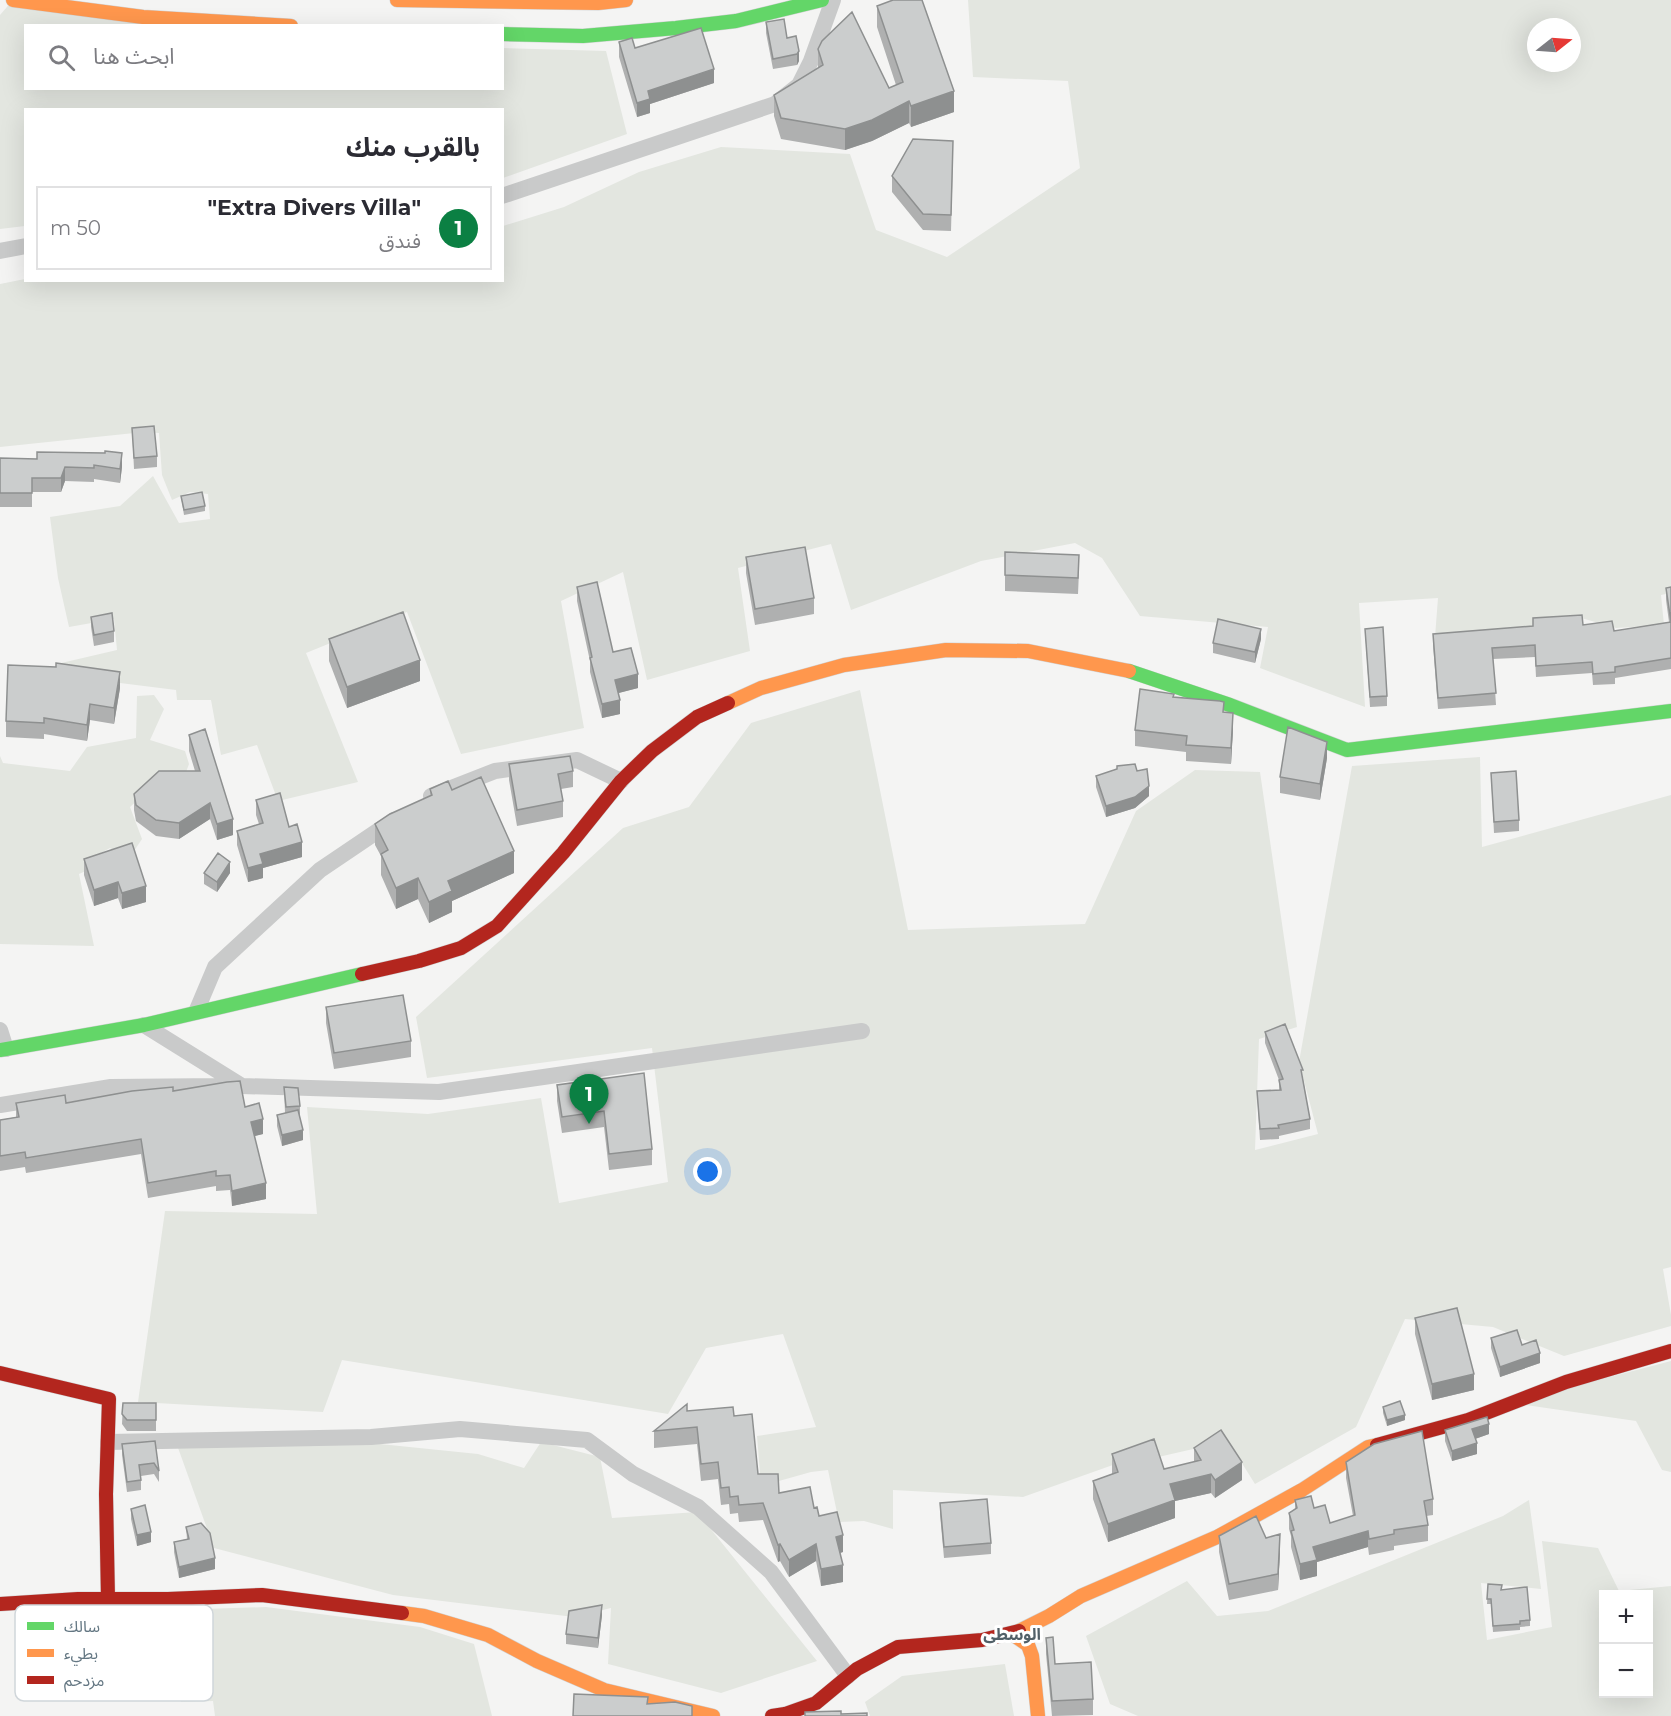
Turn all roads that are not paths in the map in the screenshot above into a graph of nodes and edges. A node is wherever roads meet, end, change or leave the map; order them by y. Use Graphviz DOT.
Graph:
graph roads {
  1 [pos="13,0"];
  2 [pos="397,0"];
  3 [pos="626,0"];
  4 [pos="822,0"];
  5 [pos="833,0"];
  6 [pos="258,24"];
  7 [pos="504,34"];
  8 [pos="504,195"];
  9 [pos="24,246"];
  10 [pos="0,251"];
  11 [pos="1671,711"];
  12 [pos="621,781"];
  13 [pos="196,1012"];
  14 [pos="144,1025"];
  15 [pos="0,1030"];
  16 [pos="862,1031"];
  17 [pos="3,1049"];
  18 [pos="242,1086"];
  19 [pos="0,1105"];
  20 [pos="1671,1351"];
  21 [pos="0,1373"];
  22 [pos="108,1442"];
  23 [pos="108,1599"];
  24 [pos="0,1604"];
  25 [pos="1012,1634"];
  26 [pos="848,1676"];
  27 [pos="711,1716"];
  28 [pos="772,1716"];
  29 [pos="1038,1716"];
  1 -- 6 [label="main road"];
  2 -- 3 [label="main road"];
  4 -- 7 [label="main road"];
  5 -- 8 [label="street"];
  9 -- 10 [label="street"];
  11 -- 12 [label="main road"];
  12 -- 13 [label="main road"];
  12 -- 13 [label="street"];
  13 -- 14 [label="main road"];
  14 -- 17 [label="main road"];
  14 -- 18 [label="street"];
  15 -- 17 [label="street"];
  16 -- 18 [label="street"];
  18 -- 19 [label="street"];
  20 -- 25 [label="main road"];
  21 -- 22 [label="main road"];
  22 -- 23 [label="main road"];
  22 -- 26 [label="street"];
  23 -- 24 [label="main road"];
  23 -- 27 [label="main road"];
  25 -- 26 [label="main road"];
  25 -- 29 [label="main road"];
  26 -- 28 [label="main road"];
}
